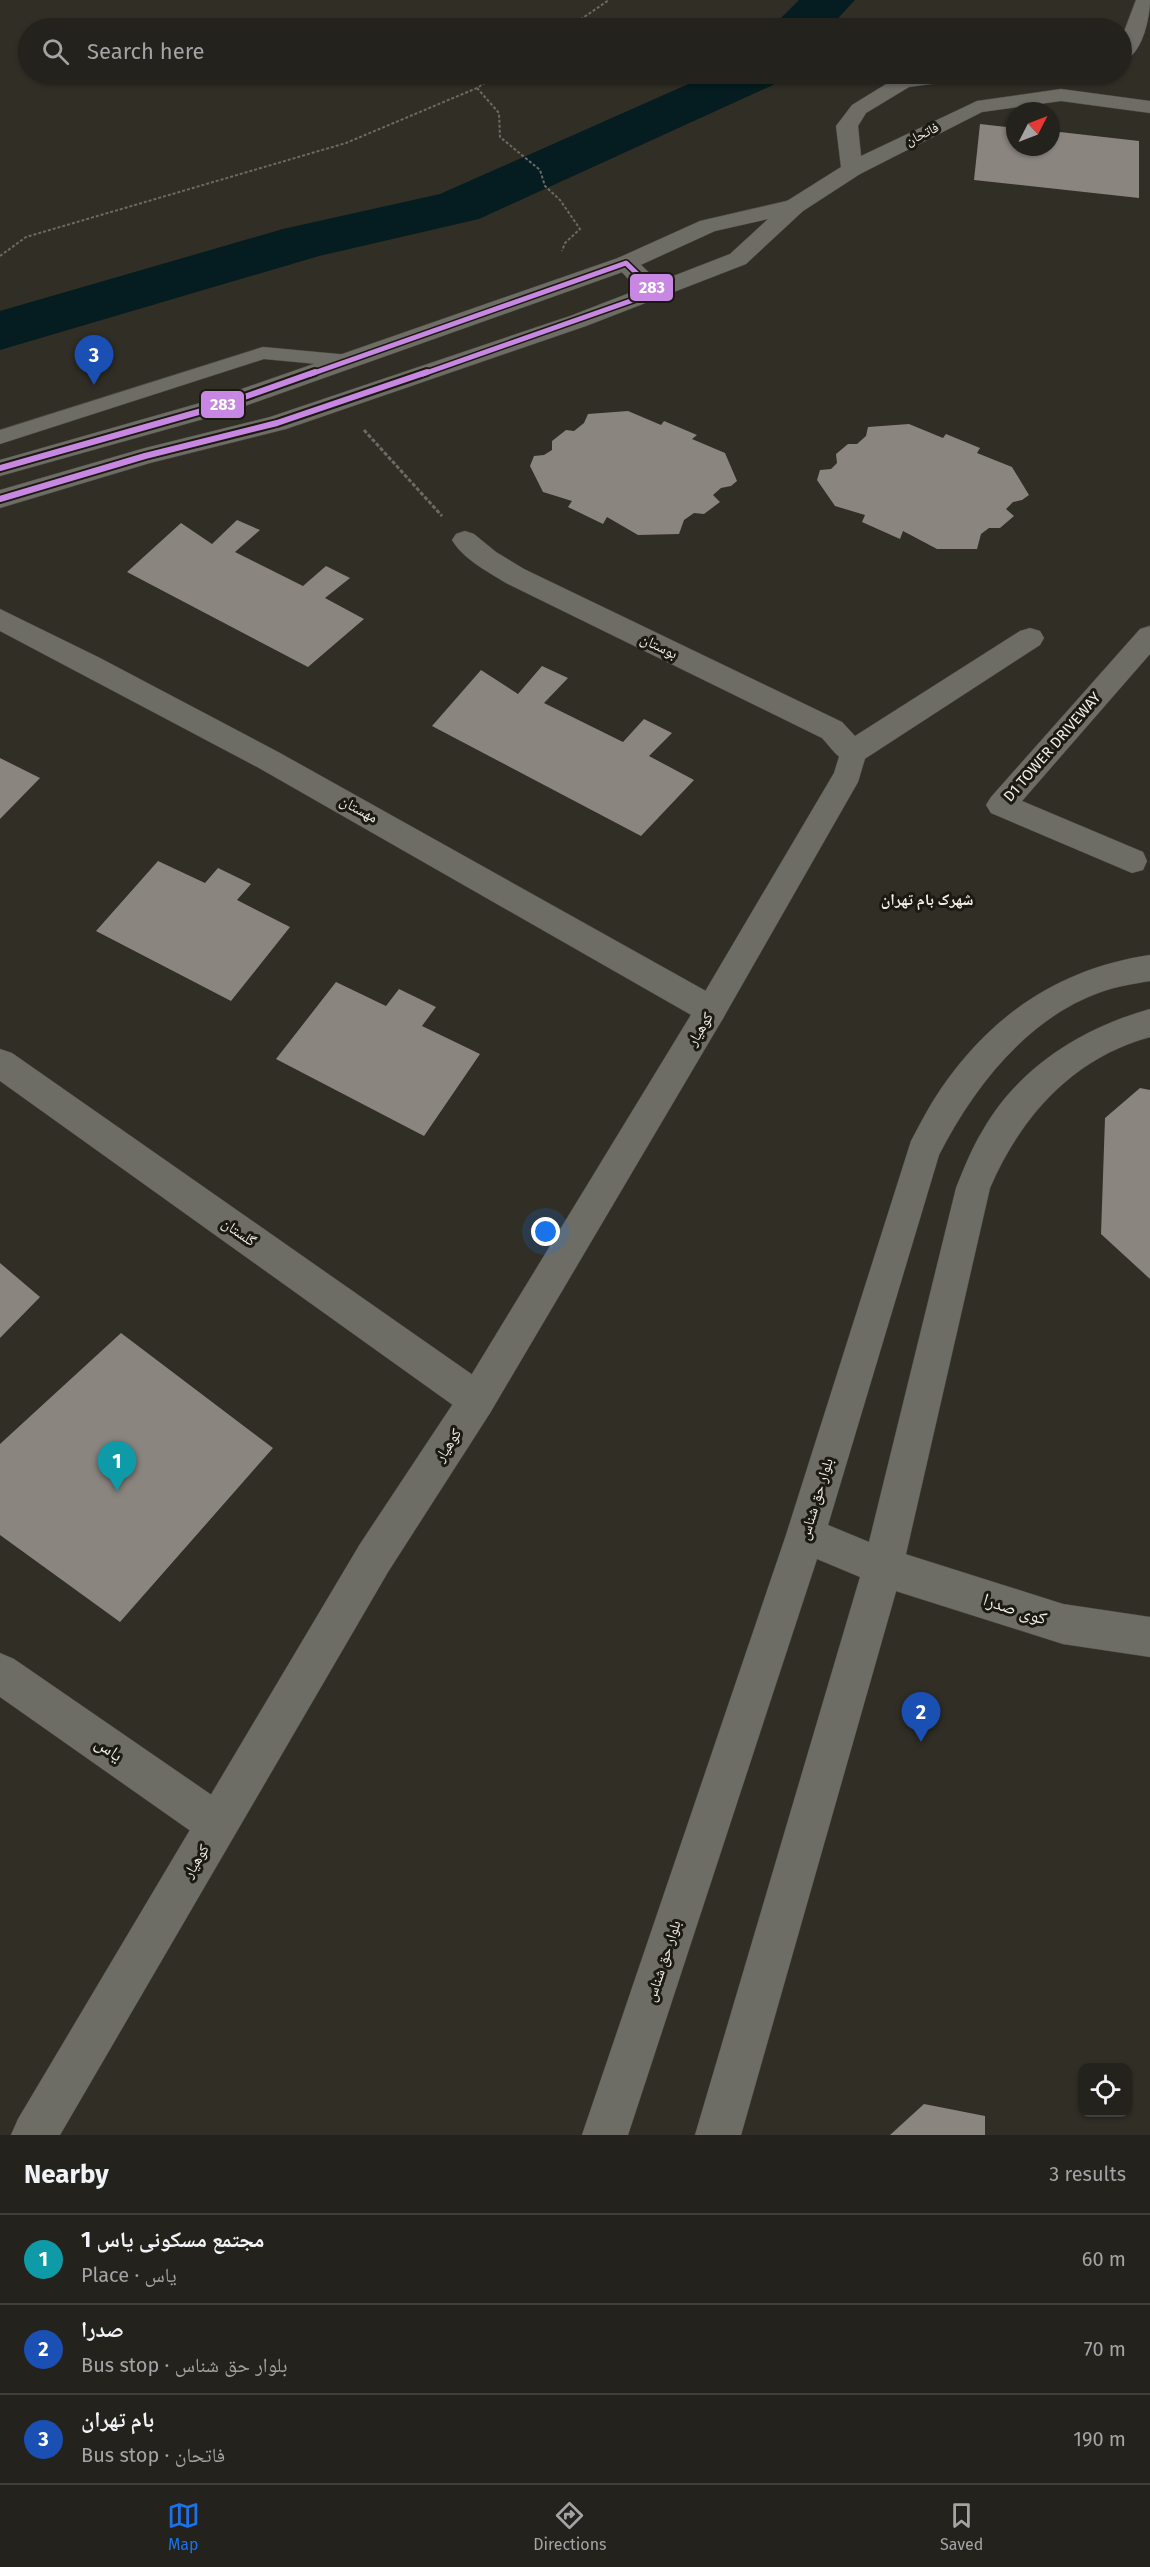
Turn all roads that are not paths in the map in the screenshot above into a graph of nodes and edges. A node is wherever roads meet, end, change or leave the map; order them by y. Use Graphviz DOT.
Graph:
graph roads {
  1 [pos="1146,0"];
  2 [pos="1132,36"];
  3 [pos="900,84"];
  4 [pos="1150,107"];
  5 [pos="852,169"];
  6 [pos="795,206"];
  7 [pos="626,263"];
  8 [pos="656,292"];
  9 [pos="349,361"];
  10 [pos="0,437"];
  11 [pos="0,468"];
  12 [pos="0,499"];
  13 [pos="465,540"];
  14 [pos="0,619"];
  15 [pos="1150,636"];
  16 [pos="1030,638"];
  17 [pos="853,752"];
  18 [pos="1132,861"];
  19 [pos="1150,968"];
  20 [pos="711,1010"];
  21 [pos="1150,1023"];
  22 [pos="0,1063"];
  23 [pos="477,1400"];
  24 [pos="805,1535"];
  25 [pos="883,1567"];
  26 [pos="1150,1637"];
  27 [pos="0,1673"];
  28 [pos="218,1824"];
  29 [pos="34,2135"];
  30 [pos="605,2135"];
  31 [pos="718,2135"];
  1 -- 2 [label="street"];
  3 -- 5 [label="street"];
  4 -- 5 [label="street, فاتحان"];
  5 -- 6 [label="street, فاتحان"];
  6 -- 7 [label="street, فاتحان"];
  6 -- 8 [label="street, فاتحان"];
  7 -- 8 [label="street"];
  7 -- 9 [label="street, فاتحان"];
  8 -- 12 [label="street, فاتحان"];
  9 -- 10 [label="lane"];
  9 -- 11 [label="street, فاتحان"];
  13 -- 17 [label="street, بوستان"];
  14 -- 20 [label="street, مهستان"];
  15 -- 18 [label="street, D1 TOWER DRIVEWAY"];
  16 -- 17 [label="street"];
  17 -- 20 [label="street, کوهیار"];
  19 -- 24 [label="street, بلوار حق شناس"];
  20 -- 23 [label="street, کوهیار"];
  21 -- 25 [label="street"];
  22 -- 23 [label="street, گلستان"];
  23 -- 28 [label="street, کوهیار"];
  24 -- 25 [label="street, کوی صدرا"];
  24 -- 30 [label="street, بلوار حق شناس"];
  25 -- 26 [label="street, کوی صدرا"];
  25 -- 31 [label="street"];
  27 -- 28 [label="street, یاس"];
  28 -- 29 [label="street, کوهیار"];
}
